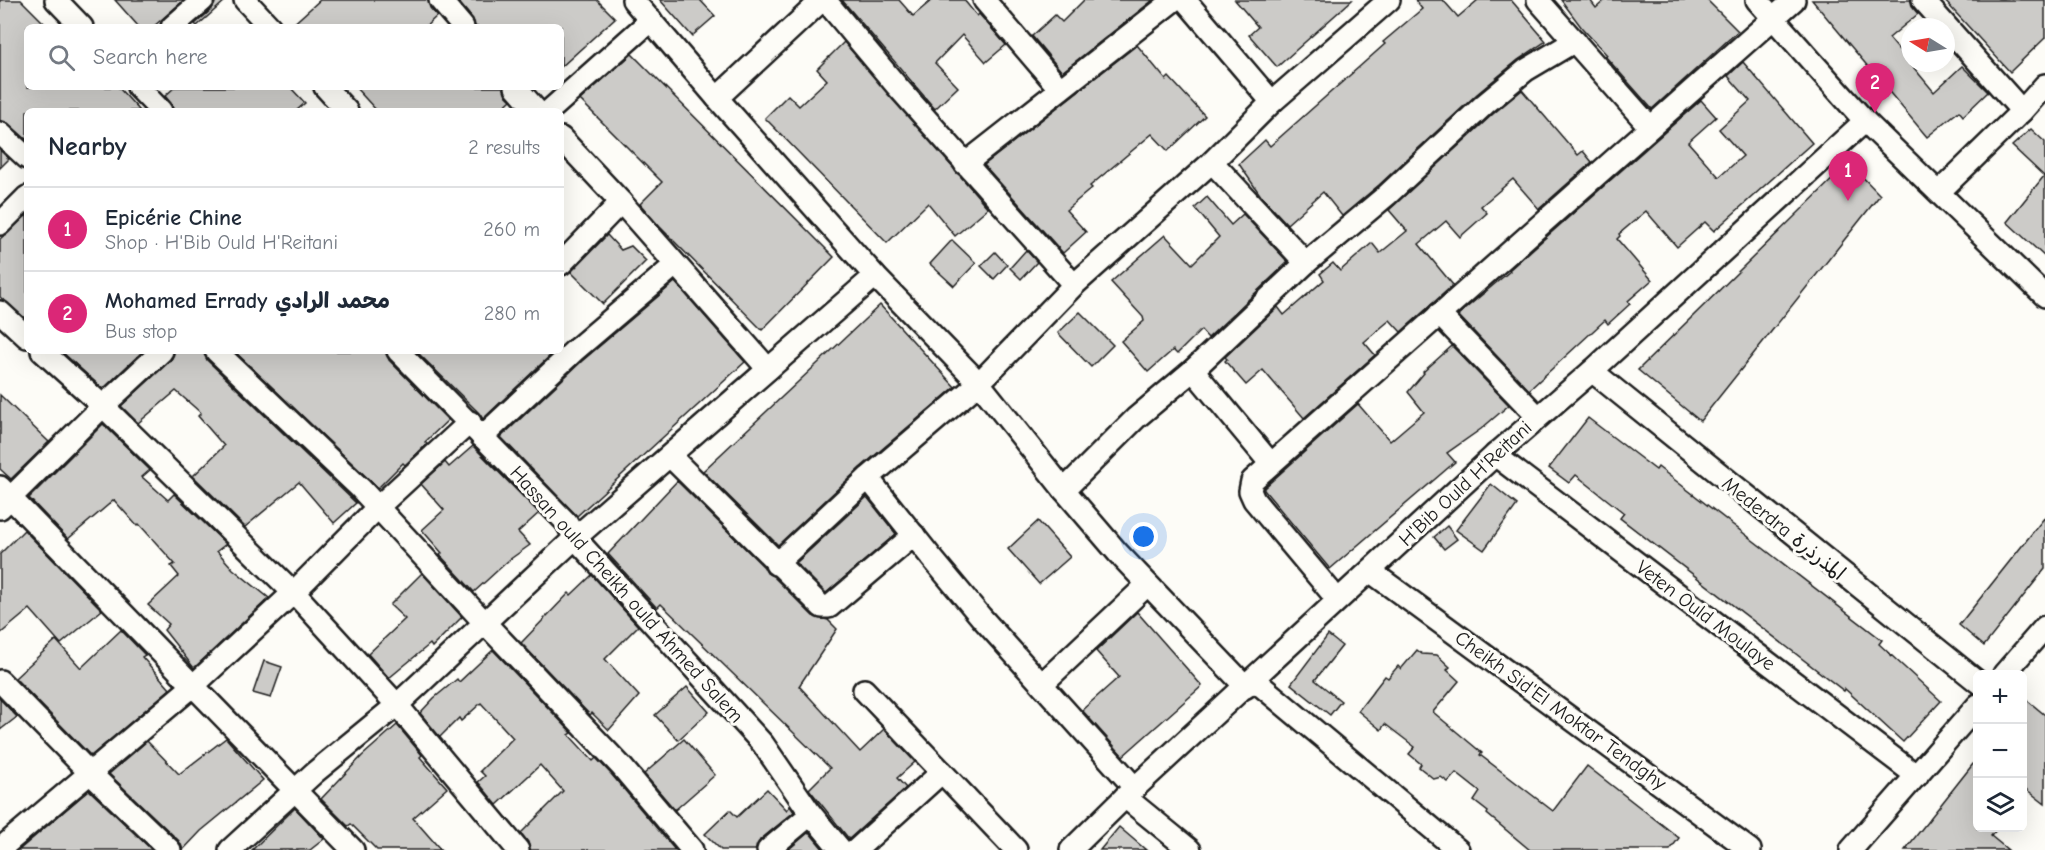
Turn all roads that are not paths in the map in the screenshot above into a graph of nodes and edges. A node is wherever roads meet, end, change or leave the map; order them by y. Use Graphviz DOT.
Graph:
graph roads {
  1 [pos="56,0"];
  2 [pos="203,0"];
  3 [pos="245,0"];
  4 [pos="440,0"];
  5 [pos="633,0"];
  6 [pos="823,0"];
  7 [pos="984,0"];
  8 [pos="1174,0"];
  9 [pos="1185,0"];
  10 [pos="1538,0"];
  11 [pos="1757,0"];
  12 [pos="1794,0"];
  13 [pos="1923,0"];
  14 [pos="1382,2"];
  15 [pos="1775,19"];
  16 [pos="651,20"];
  17 [pos="79,24"];
  18 [pos="175,24"];
  19 [pos="267,24"];
  20 [pos="460,24"];
  21 [pos="1575,41"];
  22 [pos="1060,88"];
  23 [pos="141,90"];
  24 [pos="328,90"];
  25 [pos="519,90"];
  26 [pos="2043,90"];
  27 [pos="717,98"];
  28 [pos="1272,102"];
  29 [pos="158,108"];
  30 [pos="344,108"];
  31 [pos="534,108"];
  32 [pos="552,108"];
  33 [pos="2022,111"];
  34 [pos="1865,121"];
  35 [pos="1650,127"];
  36 [pos="0,133"];
  37 [pos="564,141"];
  38 [pos="24,155"];
  39 [pos="1212,162"];
  40 [pos="965,164"];
  41 [pos="1939,192"];
  42 [pos="24,200"];
  43 [pos="621,202"];
  44 [pos="0,224"];
  45 [pos="564,261"];
  46 [pos="1306,263"];
  47 [pos="675,265"];
  48 [pos="875,276"];
  49 [pos="1074,285"];
  50 [pos="2045,296"];
  51 [pos="0,312"];
  52 [pos="1439,314"];
  53 [pos="24,334"];
  54 [pos="568,343"];
  55 [pos="45,354"];
  56 [pos="159,354"];
  57 [pos="219,354"];
  58 [pos="401,354"];
  59 [pos="556,354"];
  60 [pos="768,369"];
  61 [pos="1193,370"];
  62 [pos="1592,371"];
  63 [pos="979,383"];
  64 [pos="103,406"];
  65 [pos="1538,417"];
  66 [pos="476,430"];
  67 [pos="1495,455"];
  68 [pos="670,456"];
  69 [pos="1271,464"];
  70 [pos="868,478"];
  71 [pos="1064,490"];
  72 [pos="4,497"];
  73 [pos="378,507"];
  74 [pos="914,535"];
  75 [pos="575,538"];
  76 [pos="776,564"];
  77 [pos="1370,571"];
  78 [pos="1147,585"];
  79 [pos="293,593"];
  80 [pos="1337,600"];
  81 [pos="484,622"];
  82 [pos="2045,627"];
  83 [pos="2008,670"];
  84 [pos="1973,679"];
  85 [pos="0,681"];
  86 [pos="1250,683"];
  87 [pos="1042,684"];
  88 [pos="194,685"];
  89 [pos="864,690"];
  90 [pos="397,705"];
  91 [pos="1973,710"];
  92 [pos="942,771"];
  93 [pos="90,773"];
  94 [pos="1917,776"];
  95 [pos="296,791"];
  96 [pos="1130,792"];
  97 [pos="811,814"];
  98 [pos="0,849"];
  99 [pos="170,850"];
  100 [pos="230,850"];
  101 [pos="353,850"];
  102 [pos="518,850"];
  103 [pos="693,850"];
  104 [pos="768,850"];
  105 [pos="841,850"];
  106 [pos="856,850"];
  107 [pos="1016,850"];
  108 [pos="1071,850"];
  109 [pos="1190,850"];
  110 [pos="1458,850"];
  111 [pos="1750,850"];
  112 [pos="1851,850"];
  1 -- 17 [label="street"];
  2 -- 18 [label="street"];
  3 -- 19 [label="street"];
  4 -- 20 [label="street"];
  5 -- 16 [label="street"];
  6 -- 27 [label="street"];
  6 -- 40 [label="street"];
  7 -- 22 [label="street"];
  8 -- 22 [label="street"];
  9 -- 28 [label="street"];
  10 -- 21 [label="street"];
  11 -- 15 [label="street"];
  12 -- 15 [label="street"];
  13 -- 33 [label="street"];
  14 -- 28 [label="street"];
  15 -- 34 [label="street"];
  15 -- 35 [label="street"];
  16 -- 27 [label="street"];
  16 -- 32 [label="street"];
  21 -- 35 [label="street"];
  21 -- 46 [label="street"];
  22 -- 40 [label="street"];
  23 -- 29 [label="street"];
  24 -- 30 [label="street"];
  25 -- 31 [label="street"];
  26 -- 33 [label="street"];
  27 -- 48 [label="street"];
  28 -- 39 [label="street"];
  33 -- 41 [label="street"];
  34 -- 41 [label="street"];
  34 -- 62 [label="street, H'Bib Ould H'Reitani"];
  35 -- 52 [label="street"];
  36 -- 38 [label="street"];
  37 -- 43 [label="street"];
  39 -- 46 [label="street"];
  39 -- 49 [label="street"];
  40 -- 49 [label="street"];
  41 -- 50 [label="street"];
  42 -- 44 [label="street"];
  43 -- 45 [label="street"];
  43 -- 47 [label="street"];
  46 -- 61 [label="street"];
  47 -- 54 [label="street"];
  47 -- 60 [label="street"];
  48 -- 60 [label="street"];
  48 -- 63 [label="street"];
  49 -- 63 [label="street"];
  51 -- 53 [label="street"];
  52 -- 65 [label="street"];
  52 -- 69 [label="street"];
  55 -- 64 [label="street"];
  56 -- 64 [label="street"];
  57 -- 73 [label="street"];
  58 -- 66 [label="street, Hassan ould Cheikh ould Ahmed Salem"];
  59 -- 66 [label="street"];
  60 -- 68 [label="street"];
  61 -- 69 [label="street"];
  61 -- 71 [label="street"];
  62 -- 65 [label="street, H'Bib Ould H'Reitani"];
  62 -- 84 [label="street, Mederdra المذرذرة"];
  63 -- 70 [label="street"];
  63 -- 71 [label="street"];
  64 -- 72 [label="street"];
  64 -- 79 [label="street"];
  65 -- 67 [label="street, H'Bib Ould H'Reitani"];
  66 -- 73 [label="street"];
  66 -- 75 [label="street, Hassan ould Cheikh ould Ahmed Salem"];
  67 -- 77 [label="street, H'Bib Ould H'Reitani"];
  67 -- 94 [label="street, Veten Ould Moulaye"];
  68 -- 75 [label="street"];
  68 -- 76 [label="street"];
  69 -- 80 [label="street"];
  70 -- 74 [label="street"];
  70 -- 76 [label="street"];
  71 -- 78 [label="street"];
  72 -- 88 [label="street"];
  73 -- 79 [label="street"];
  73 -- 81 [label="street"];
  74 -- 76 [label="street"];
  74 -- 87 [label="street"];
  75 -- 81 [label="street"];
  75 -- 97 [label="street, Hassan ould Cheikh ould Ahmed Salem"];
  77 -- 80 [label="street, H'Bib Ould H'Reitani"];
  77 -- 111 [label="street, Cheikh Sid'El Moktar Tendghy"];
  78 -- 86 [label="street"];
  78 -- 87 [label="street"];
  79 -- 88 [label="street"];
  79 -- 90 [label="street"];
  80 -- 86 [label="street, H'Bib Ould H'Reitani"];
  81 -- 90 [label="street"];
  81 -- 103 [label="street"];
  82 -- 83 [label="street"];
  85 -- 93 [label="street"];
  86 -- 96 [label="street, H'Bib Ould H'Reitani"];
  86 -- 110 [label="street"];
  87 -- 96 [label="street"];
  88 -- 93 [label="street"];
  88 -- 95 [label="street"];
  89 -- 92 [label="street"];
  90 -- 95 [label="street"];
  90 -- 102 [label="street"];
  91 -- 94 [label="street"];
  92 -- 106 [label="street"];
  92 -- 107 [label="street"];
  93 -- 98 [label="street"];
  93 -- 99 [label="street"];
  94 -- 112 [label="street"];
  95 -- 100 [label="street"];
  95 -- 101 [label="street"];
  96 -- 108 [label="street, H'Bib Ould H'Reitani"];
  96 -- 109 [label="street"];
  97 -- 104 [label="street"];
  97 -- 105 [label="street, Hassan ould Cheikh ould Ahmed Salem"];
}
